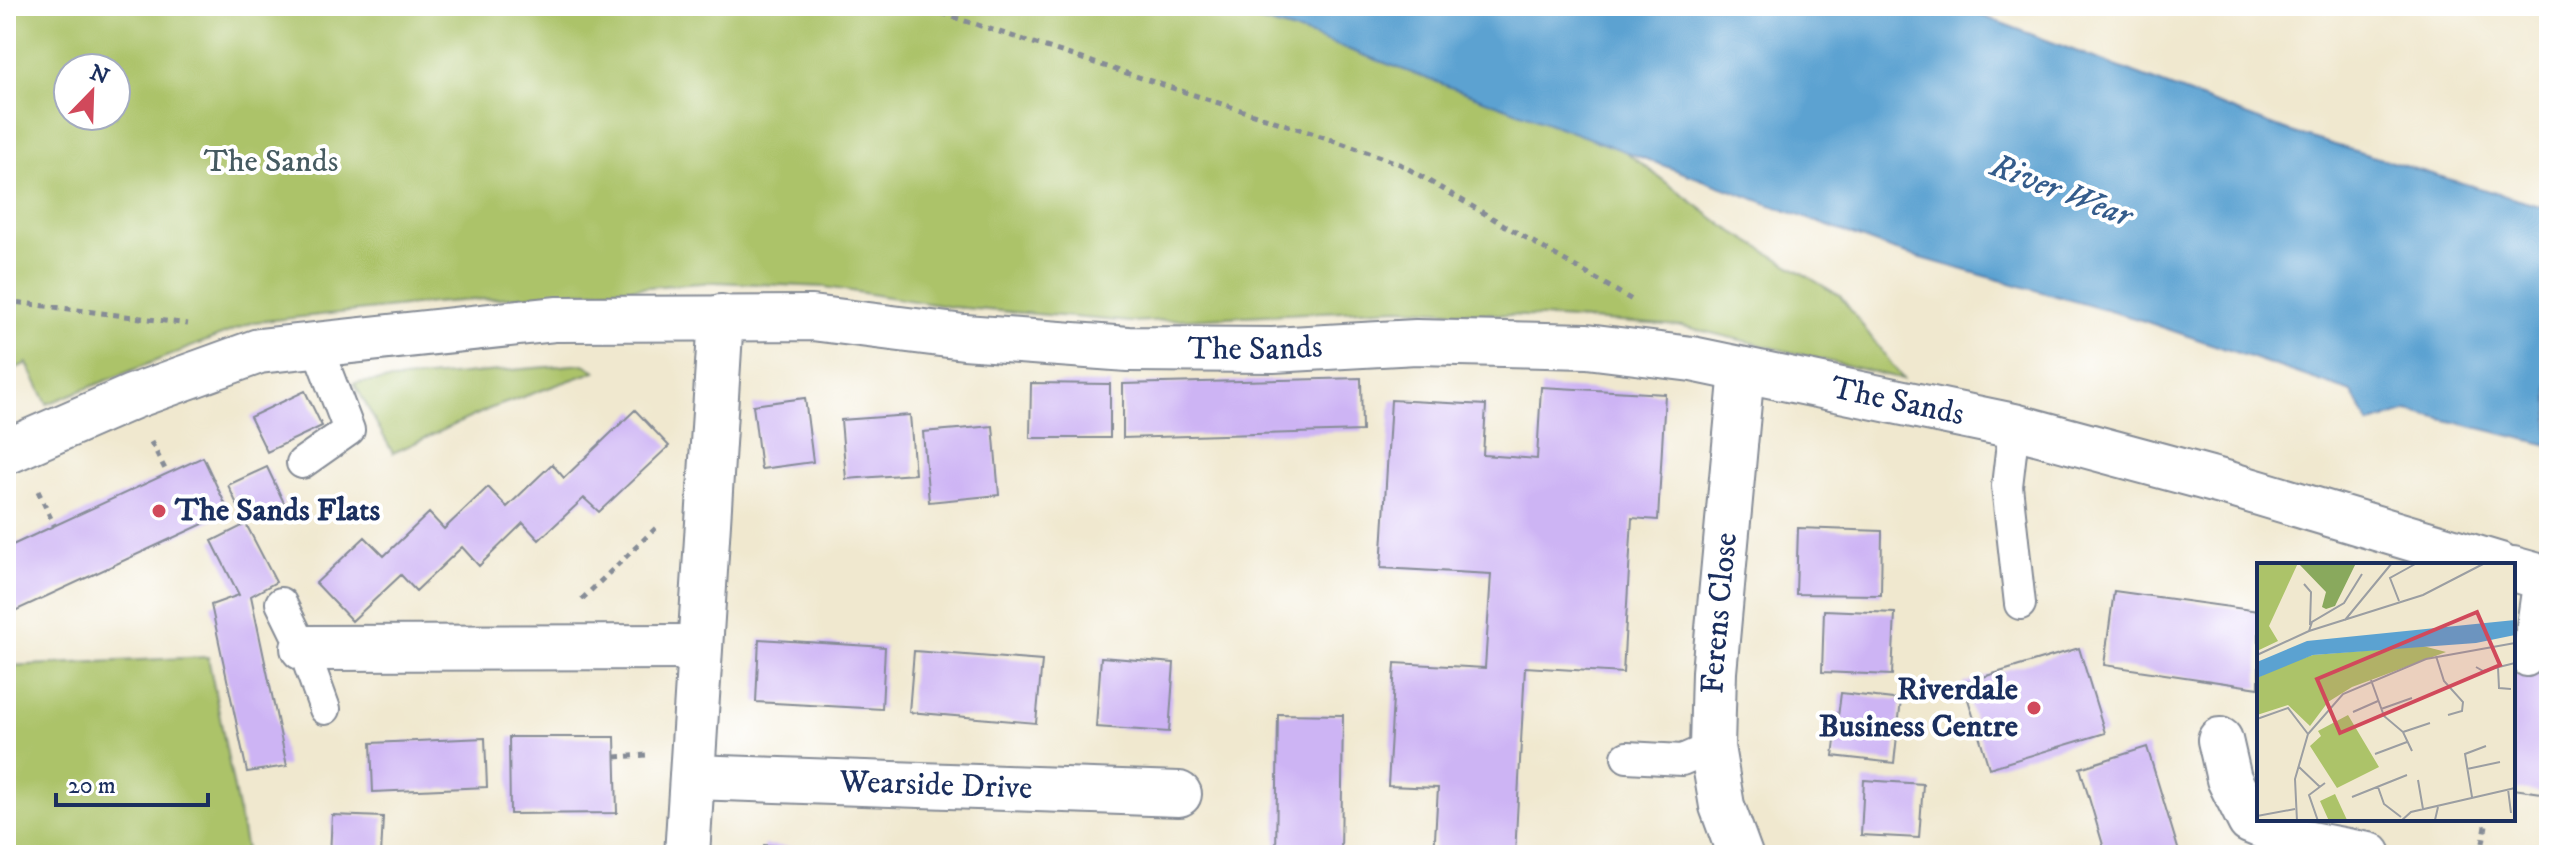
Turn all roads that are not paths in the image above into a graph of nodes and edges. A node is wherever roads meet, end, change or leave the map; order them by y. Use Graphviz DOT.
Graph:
graph roads {
  1 [pos="721,317"];
  2 [pos="316,344"];
  3 [pos="1742,370"];
  4 [pos="2014,426"];
  5 [pos="6,452"];
  6 [pos="302,463"];
  7 [pos="2495,563"];
  8 [pos="2525,572"];
  9 [pos="281,603"];
  10 [pos="2020,604"];
  11 [pos="698,647"];
  12 [pos="303,648"];
  13 [pos="2527,661"];
  14 [pos="325,709"];
  15 [pos="2220,740"];
  16 [pos="1712,747"];
  17 [pos="1627,757"];
  18 [pos="692,777"];
  19 [pos="1179,794"];
  20 [pos="687,855"];
  21 [pos="1740,855"];
  22 [pos="2369,855"];
  1 -- 2 [label="street, The Sands"];
  1 -- 3 [label="street, The Sands"];
  1 -- 11 [label="street"];
  2 -- 5 [label="street, The Sands"];
  2 -- 6 [label="lane"];
  3 -- 4 [label="street, The Sands"];
  3 -- 16 [label="street, Ferens Close"];
  4 -- 7 [label="street, The Sands"];
  4 -- 10 [label="lane"];
  8 -- 13 [label="lane"];
  9 -- 12 [label="lane"];
  11 -- 12 [label="street"];
  11 -- 18 [label="street"];
  12 -- 14 [label="lane"];
  15 -- 22 [label="street"];
  16 -- 17 [label="lane"];
  16 -- 21 [label="street, Ferens Close"];
  18 -- 19 [label="street, Wearside Drive"];
  18 -- 20 [label="street"];
}
